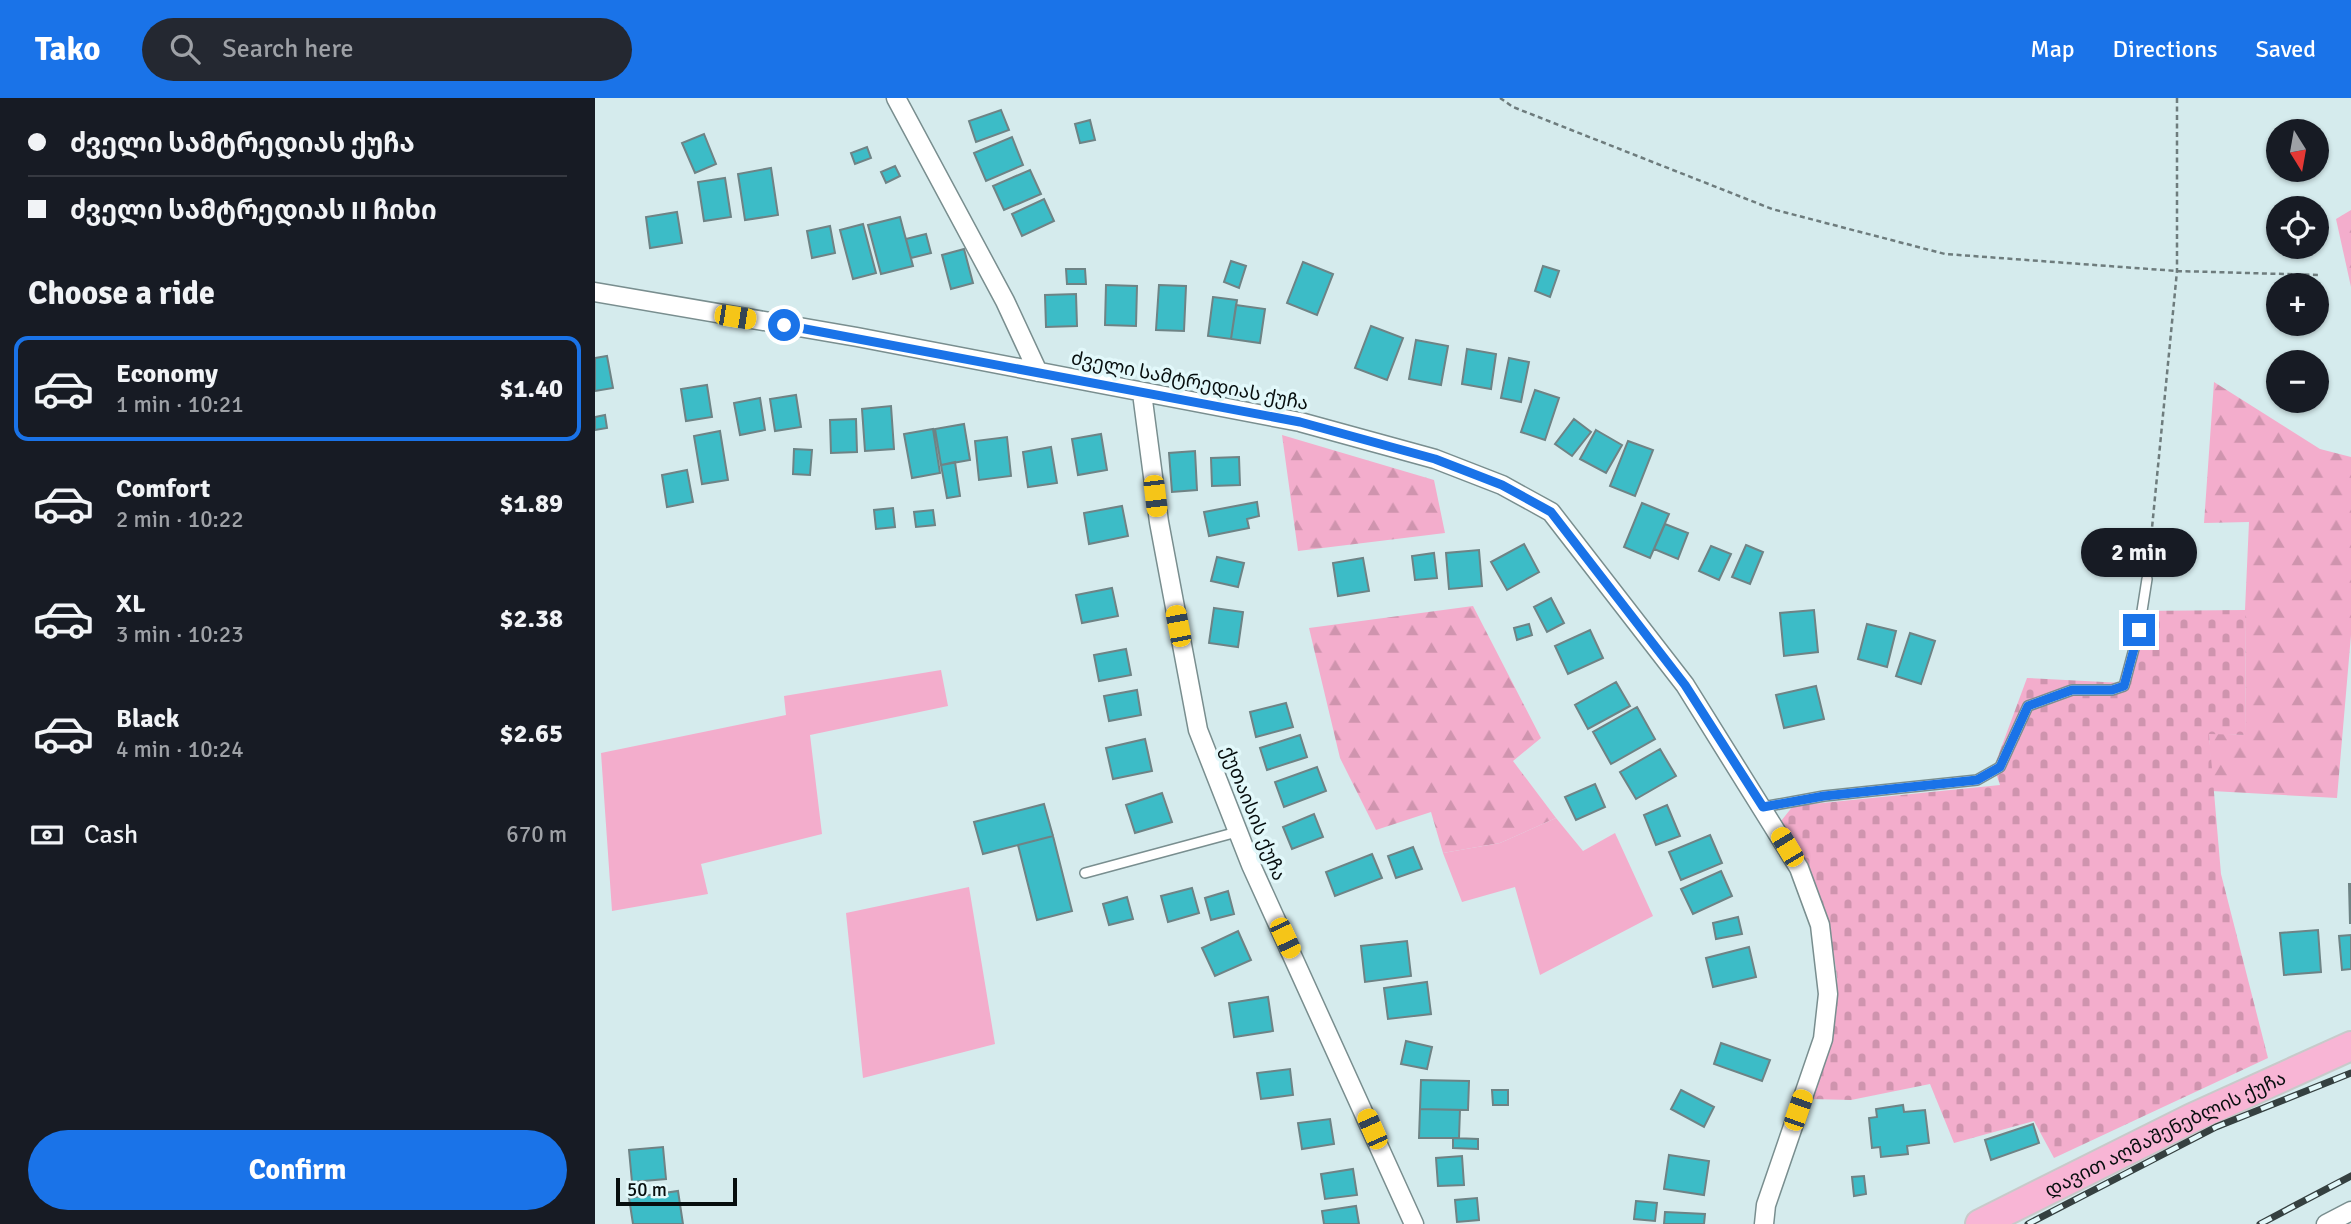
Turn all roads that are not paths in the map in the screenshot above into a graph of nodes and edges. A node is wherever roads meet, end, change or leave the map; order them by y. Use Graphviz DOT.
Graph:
graph roads {
  1 [pos="896,98"];
  2 [pos="595,292"];
  3 [pos="1038,372"];
  4 [pos="1142,393"];
  5 [pos="2147,579"];
  6 [pos="1763,807"];
  7 [pos="1237,832"];
  8 [pos="1085,873"];
  9 [pos="2351,1046"];
  10 [pos="2351,1211"];
  11 [pos="1414,1224"];
  12 [pos="1764,1224"];
  13 [pos="1980,1224"];
  14 [pos="2326,1224"];
  1 -- 3 [label="street"];
  2 -- 3 [label="street, ძველი სამტრედიას ქუჩა"];
  3 -- 4 [label="street, ძველი სამტრედიას ქუჩა"];
  4 -- 6 [label="street, ძველი სამტრედიას ქუჩა"];
  4 -- 7 [label="street, ქუთაისის ქუჩა"];
  5 -- 6 [label="lane"];
  6 -- 12 [label="street, ძველი სამტრედიას ქუჩა"];
  7 -- 8 [label="lane"];
  7 -- 11 [label="street, ქუთაისის ქუჩა"];
  9 -- 13 [label="main road, დავით აღმაშენებლის ქუჩა"];
  10 -- 14 [label="street"];
}
